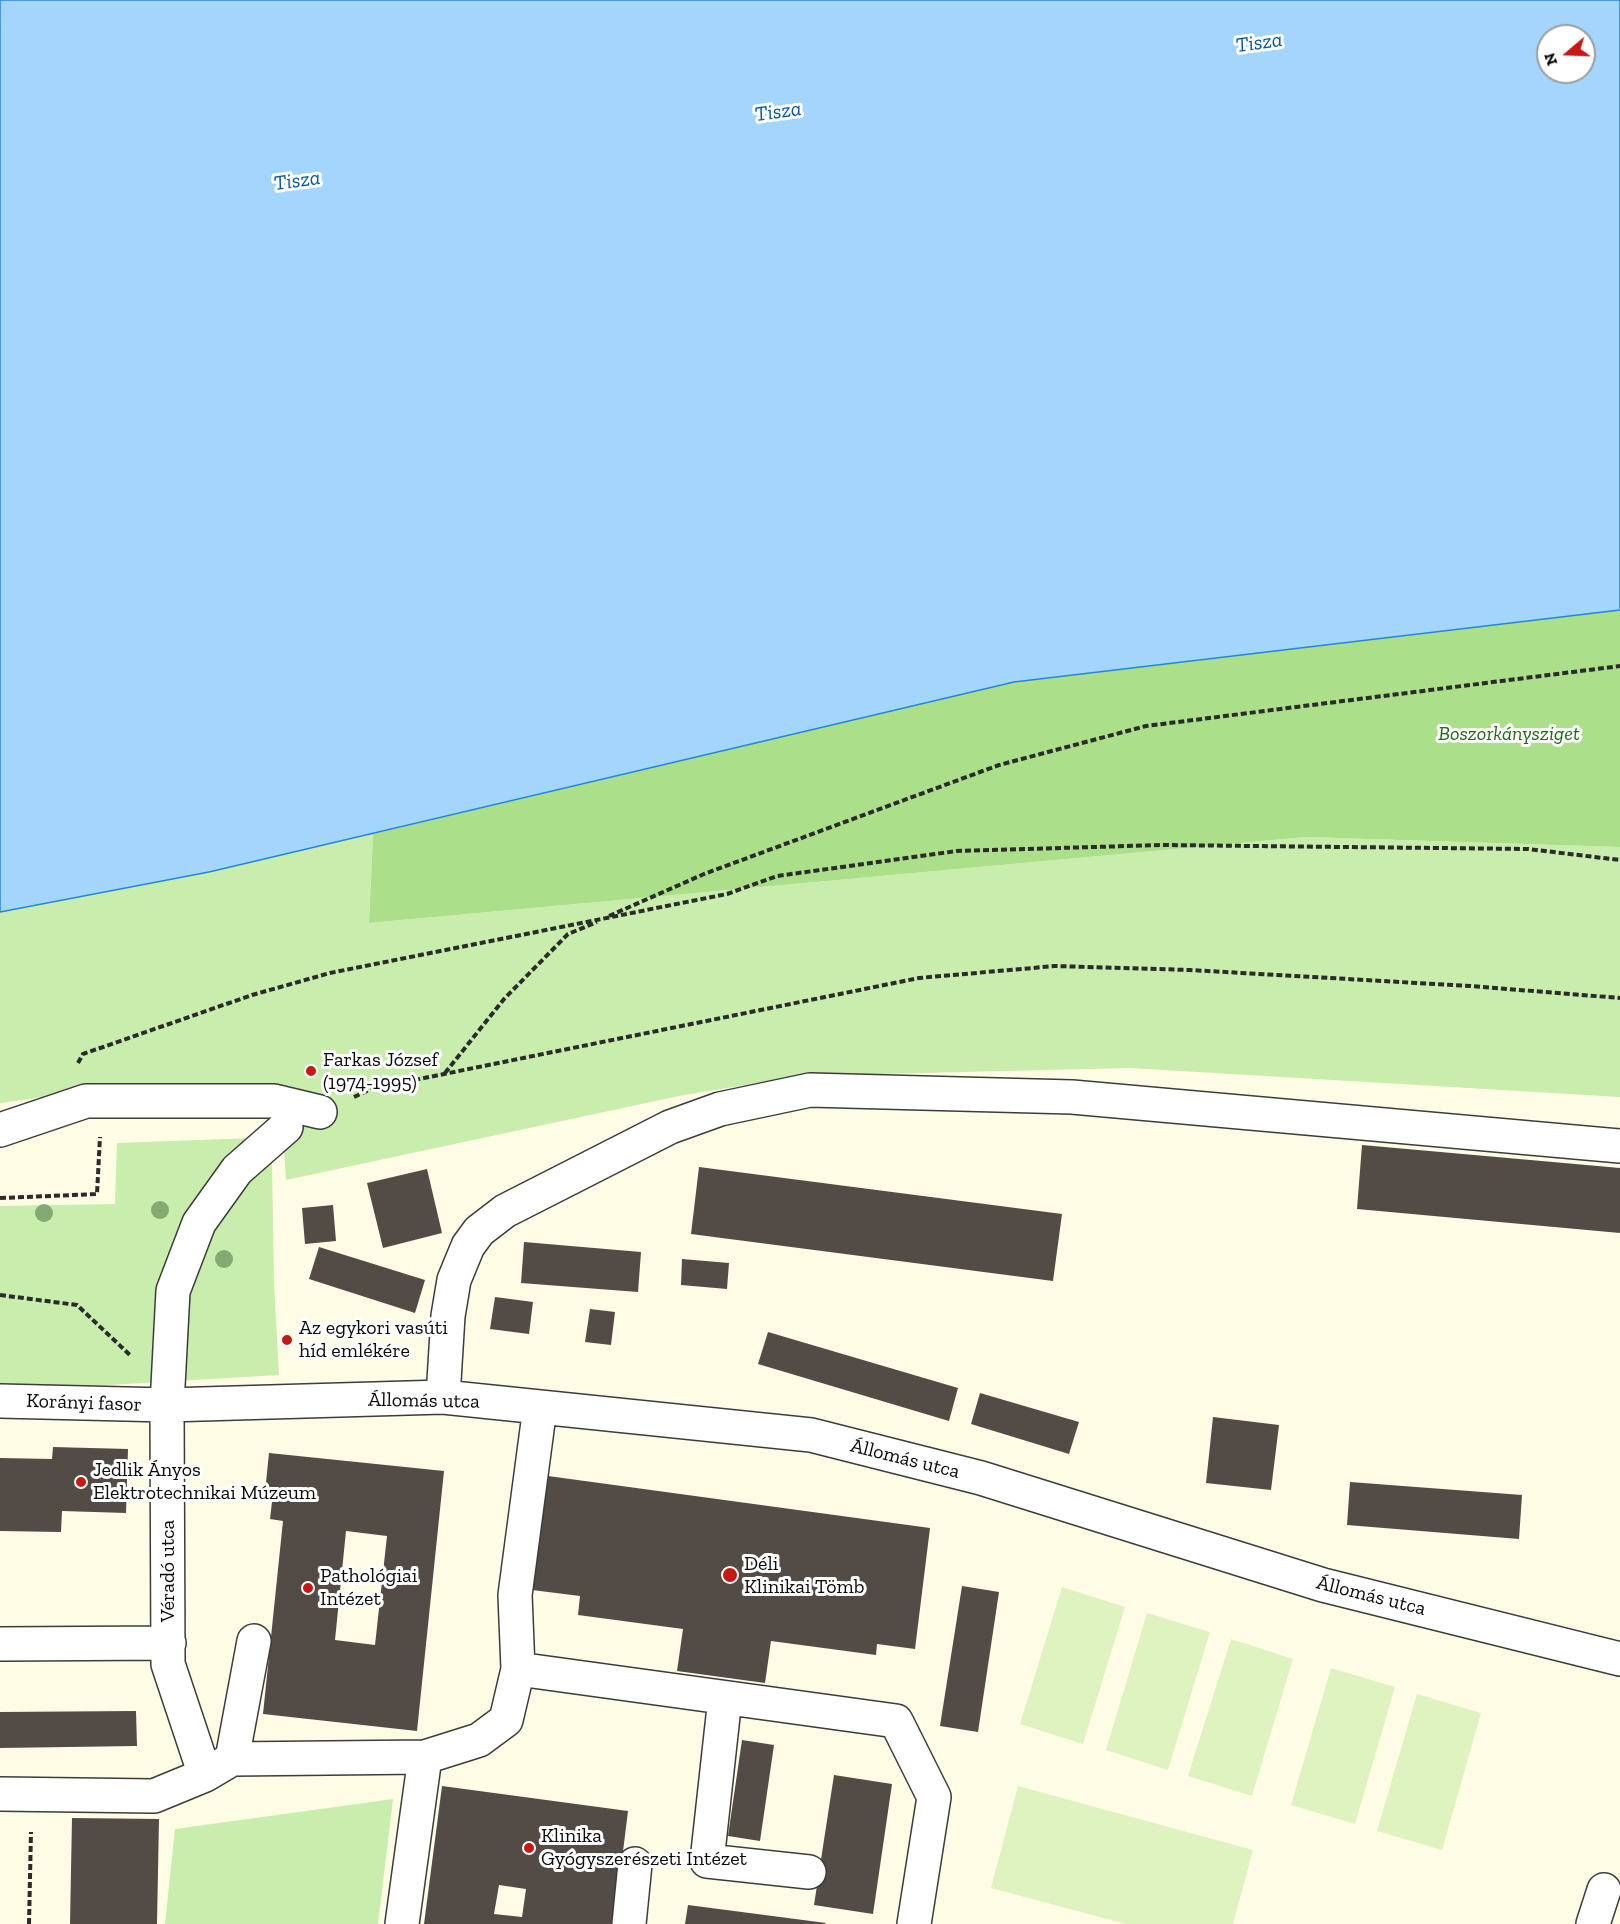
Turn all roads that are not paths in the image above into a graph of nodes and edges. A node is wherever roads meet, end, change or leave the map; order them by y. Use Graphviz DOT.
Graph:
graph roads {
  1 [pos="320,1112"];
  2 [pos="286,1127"];
  3 [pos="0,1131"];
  4 [pos="1620,1146"];
  5 [pos="443,1397"];
  6 [pos="0,1401"];
  7 [pos="167,1405"];
  8 [pos="540,1407"];
  9 [pos="254,1641"];
  10 [pos="0,1644"];
  11 [pos="169,1653"];
  12 [pos="1620,1659"];
  13 [pos="518,1669"];
  14 [pos="725,1698"];
  15 [pos="425,1757"];
  16 [pos="219,1767"];
  17 [pos="0,1794"];
  18 [pos="635,1863"];
  19 [pos="809,1872"];
  20 [pos="1604,1890"];
  21 [pos="402,1924"];
  22 [pos="629,1924"];
  23 [pos="914,1924"];
  24 [pos="1593,1924"];
  1 -- 3 [label="street"];
  2 -- 7 [label="street, Véradó utca"];
  4 -- 5 [label="street"];
  5 -- 7 [label="street, Állomás utca"];
  5 -- 8 [label="street, Állomás utca"];
  6 -- 7 [label="street, Korányi fasor"];
  7 -- 11 [label="street, Véradó utca"];
  8 -- 12 [label="street, Állomás utca"];
  8 -- 13 [label="street"];
  9 -- 16 [label="street"];
  10 -- 11 [label="street"];
  11 -- 16 [label="street, Véradó utca"];
  13 -- 14 [label="street"];
  13 -- 15 [label="street"];
  14 -- 19 [label="street"];
  14 -- 23 [label="street"];
  15 -- 16 [label="street"];
  15 -- 21 [label="street"];
  16 -- 17 [label="street"];
  18 -- 22 [label="street"];
  20 -- 24 [label="street"];
}
